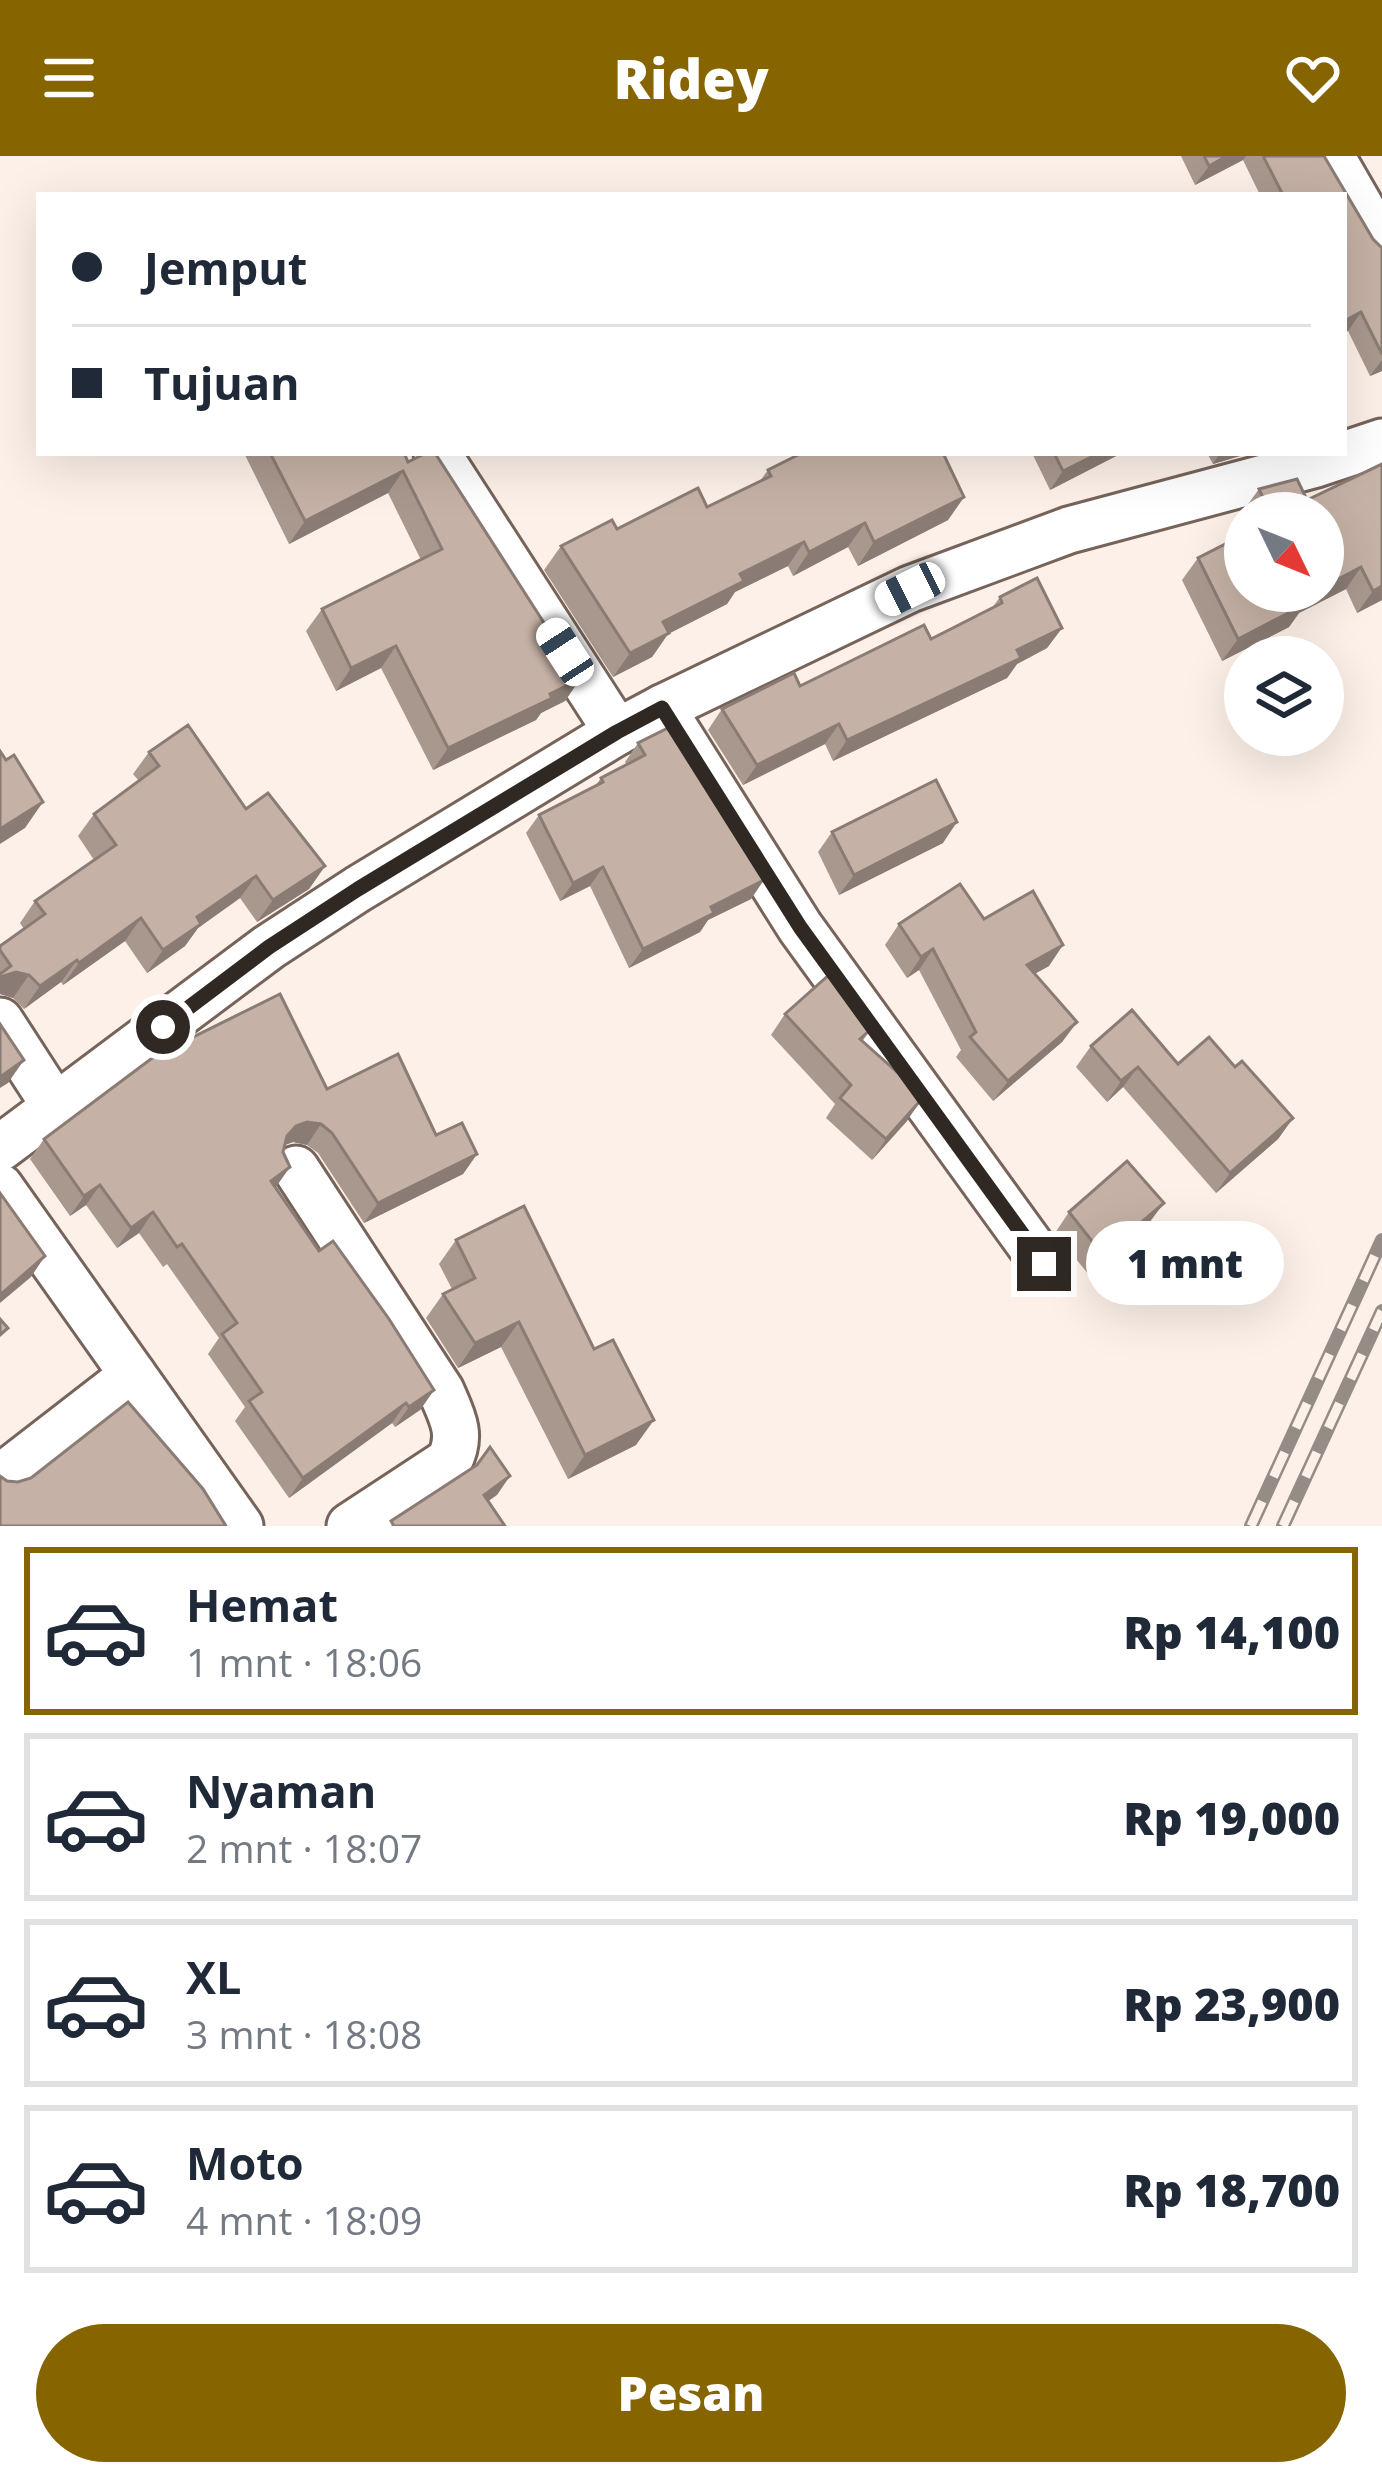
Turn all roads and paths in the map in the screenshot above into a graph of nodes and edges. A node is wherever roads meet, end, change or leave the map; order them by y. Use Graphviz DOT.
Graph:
graph roads {
  1 [pos="1331,156"];
  2 [pos="1382,244"];
  3 [pos="1382,442"];
  4 [pos="1347,454"];
  5 [pos="438,456"];
  6 [pos="1340,456"];
  7 [pos="662,708"];
  8 [pos="617,732"];
  9 [pos="0,1021"];
  10 [pos="56,1106"];
  11 [pos="0,1148"];
  12 [pos="296,1169"];
  13 [pos="0,1186"];
  14 [pos="1044,1264"];
  15 [pos="133,1375"];
  16 [pos="0,1478"];
  17 [pos="240,1526"];
  18 [pos="350,1526"];
  1 -- 2 [label="street"];
  3 -- 4 [label="street"];
  5 -- 8 [label="street"];
  6 -- 7 [label="street"];
  7 -- 8 [label="street"];
  7 -- 14 [label="street"];
  8 -- 10 [label="street"];
  9 -- 10 [label="street"];
  10 -- 11 [label="street"];
  12 -- 18 [label="street"];
  13 -- 15 [label="street"];
  15 -- 16 [label="street"];
  15 -- 17 [label="street"];
}
